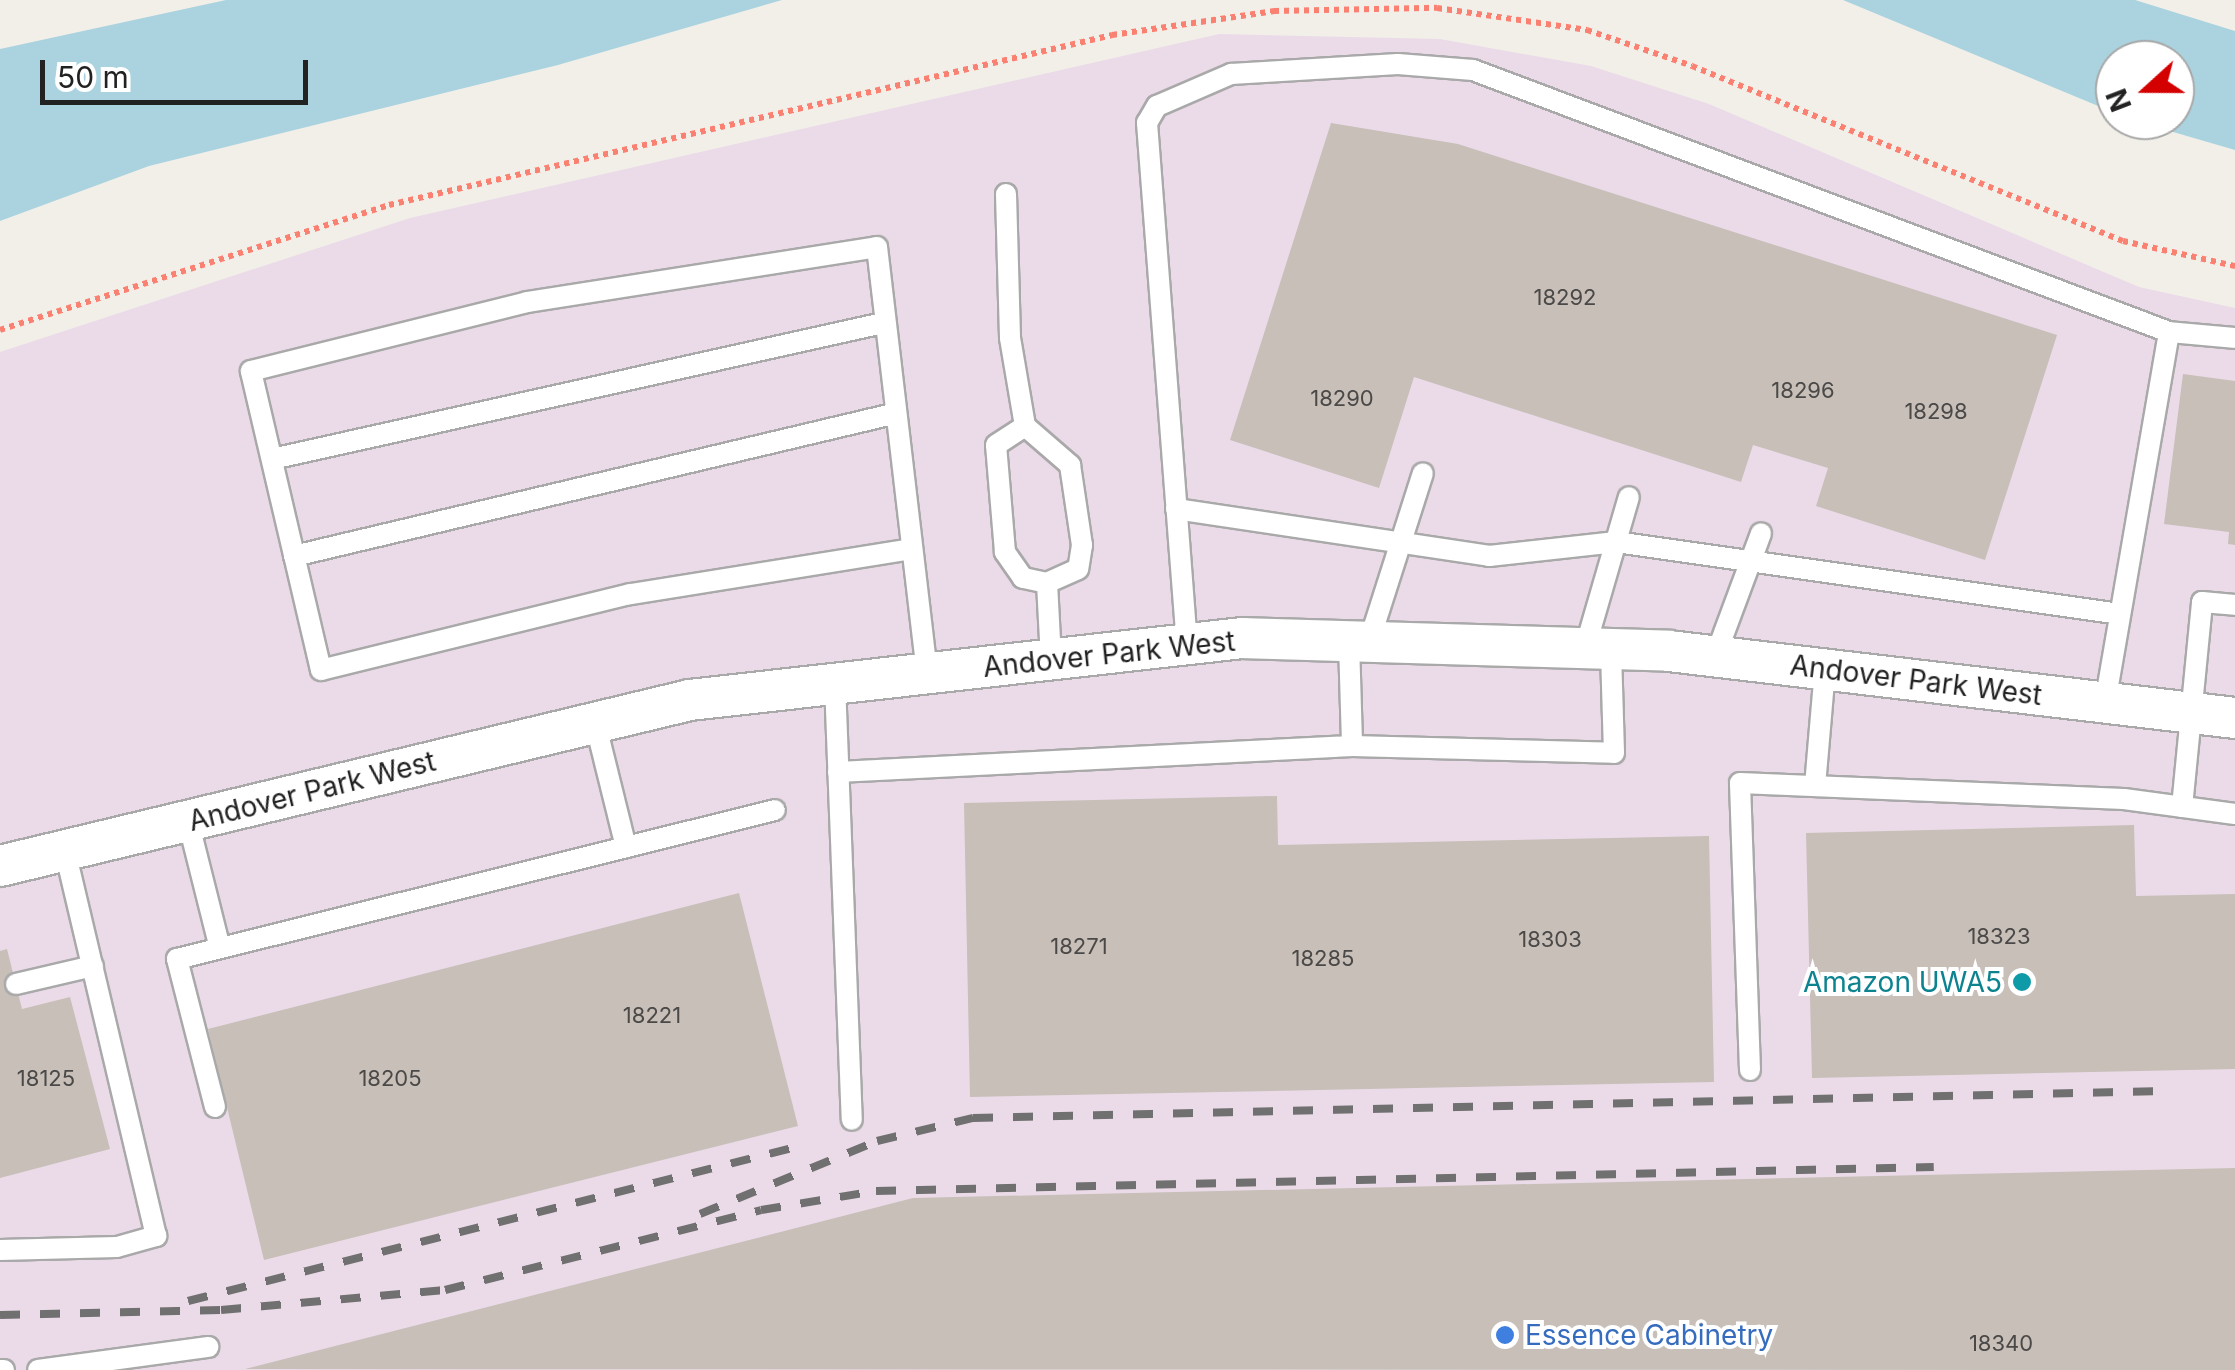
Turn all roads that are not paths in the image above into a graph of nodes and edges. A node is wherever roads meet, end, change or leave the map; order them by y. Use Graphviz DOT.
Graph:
graph roads {
  1 [pos="1006,194"];
  2 [pos="882,323"];
  3 [pos="2169,332"];
  4 [pos="2235,338"];
  5 [pos="892,414"];
  6 [pos="1025,426"];
  7 [pos="272,458"];
  8 [pos="1423,473"];
  9 [pos="1629,497"];
  10 [pos="1176,509"];
  11 [pos="1762,533"];
  12 [pos="1616,542"];
  13 [pos="1400,544"];
  14 [pos="912,549"];
  15 [pos="294,556"];
  16 [pos="1751,560"];
  17 [pos="1047,583"];
  18 [pos="2235,605"];
  19 [pos="2120,614"];
  20 [pos="1359,642"];
  21 [pos="1187,645"];
  22 [pos="1598,649"];
  23 [pos="1715,656"];
  24 [pos="1050,660"];
  25 [pos="1826,670"];
  26 [pos="926,673"];
  27 [pos="835,684"];
  28 [pos="2105,702"];
  29 [pos="2192,713"];
  30 [pos="2235,718"];
  31 [pos="595,722"];
  32 [pos="1352,746"];
  33 [pos="838,772"];
  34 [pos="1815,786"];
  35 [pos="2182,806"];
  36 [pos="774,810"];
  37 [pos="2235,814"];
  38 [pos="188,821"];
  39 [pos="626,847"];
  40 [pos="66,850"];
  41 [pos="0,866"];
  42 [pos="220,948"];
  43 [pos="93,966"];
  44 [pos="16,984"];
  45 [pos="1750,1070"];
  46 [pos="214,1108"];
  47 [pos="852,1120"];
  48 [pos="0,1250"];
  49 [pos="208,1347"];
  50 [pos="38,1370"];
  1 -- 6 [label="lane"];
  2 -- 5 [label="lane"];
  2 -- 7 [label="lane"];
  2 -- 7 [label="lane"];
  3 -- 4 [label="lane"];
  3 -- 10 [label="lane"];
  3 -- 19 [label="lane"];
  5 -- 14 [label="lane"];
  5 -- 15 [label="lane"];
  6 -- 17 [label="lane"];
  6 -- 17 [label="lane"];
  7 -- 15 [label="lane"];
  8 -- 13 [label="lane"];
  9 -- 12 [label="lane"];
  10 -- 13 [label="lane"];
  10 -- 21 [label="lane"];
  11 -- 16 [label="lane"];
  12 -- 13 [label="lane"];
  12 -- 16 [label="lane"];
  12 -- 22 [label="lane"];
  13 -- 20 [label="lane"];
  14 -- 15 [label="lane"];
  14 -- 26 [label="lane"];
  16 -- 19 [label="lane"];
  16 -- 23 [label="lane"];
  17 -- 24 [label="lane"];
  18 -- 29 [label="lane"];
  19 -- 28 [label="lane"];
  20 -- 21 [label="street, Andover Park West"];
  20 -- 22 [label="street, Andover Park West"];
  20 -- 32 [label="lane"];
  21 -- 24 [label="street, Andover Park West"];
  22 -- 23 [label="street, Andover Park West"];
  22 -- 32 [label="lane"];
  23 -- 25 [label="street, Andover Park West"];
  24 -- 26 [label="street, Andover Park West"];
  25 -- 28 [label="street, Andover Park West"];
  25 -- 34 [label="lane"];
  26 -- 27 [label="street, Andover Park West"];
  27 -- 31 [label="street, Andover Park West"];
  27 -- 33 [label="lane"];
  28 -- 29 [label="street, Andover Park West"];
  29 -- 30 [label="street, Andover Park West"];
  29 -- 35 [label="lane"];
  31 -- 38 [label="street, Andover Park West"];
  31 -- 39 [label="lane"];
  32 -- 33 [label="lane"];
  33 -- 47 [label="lane"];
  34 -- 35 [label="lane"];
  34 -- 45 [label="lane"];
  35 -- 37 [label="lane"];
  36 -- 39 [label="lane"];
  38 -- 40 [label="street, Andover Park West"];
  38 -- 42 [label="lane"];
  39 -- 42 [label="lane"];
  40 -- 41 [label="street, Andover Park West"];
  40 -- 43 [label="lane"];
  42 -- 46 [label="lane"];
  43 -- 44 [label="lane"];
  43 -- 48 [label="lane"];
  49 -- 50 [label="lane"];
}
